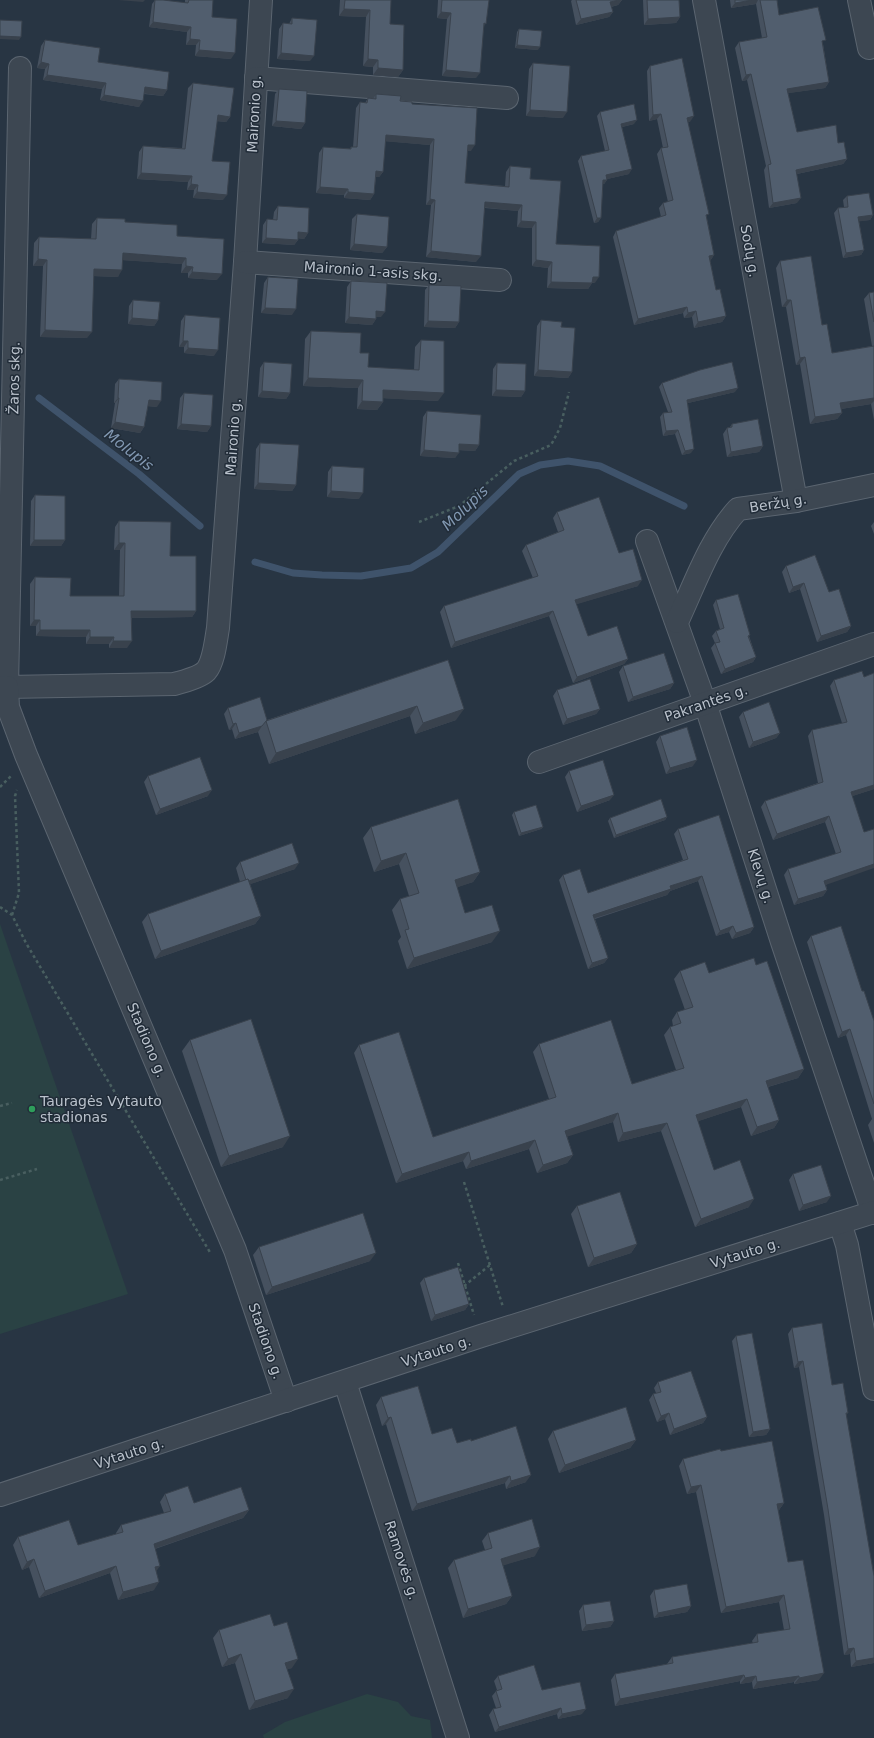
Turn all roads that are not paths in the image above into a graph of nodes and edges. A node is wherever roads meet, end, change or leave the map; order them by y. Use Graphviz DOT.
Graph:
graph roads {
  1 [pos="260,0"];
  2 [pos="704,0"];
  3 [pos="859,0"];
  4 [pos="869,48"];
  5 [pos="20,68"];
  6 [pos="256,78"];
  7 [pos="507,98"];
  8 [pos="245,262"];
  9 [pos="500,280"];
  10 [pos="874,485"];
  11 [pos="796,501"];
  12 [pos="647,541"];
  13 [pos="677,622"];
  14 [pos="874,644"];
  15 [pos="4,688"];
  16 [pos="705,703"];
  17 [pos="539,762"];
  18 [pos="874,1213"];
  19 [pos="840,1223"];
  20 [pos="345,1382"];
  21 [pos="874,1389"];
  22 [pos="286,1401"];
  23 [pos="0,1496"];
  24 [pos="458,1738"];
  1 -- 6 [label="street, Maironio g."];
  2 -- 11 [label="street, Sodų g."];
  3 -- 4 [label="street"];
  5 -- 15 [label="street, Žaros skg."];
  6 -- 7 [label="street"];
  6 -- 8 [label="street, Maironio g."];
  8 -- 9 [label="street, Maironio 1-asis skg."];
  8 -- 15 [label="street, Maironio g."];
  10 -- 11 [label="street, Beržų g."];
  11 -- 13 [label="street, Beržų g."];
  12 -- 13 [label="street, Klevų g."];
  13 -- 16 [label="street, Klevų g."];
  14 -- 16 [label="street, Pakrantės g."];
  15 -- 22 [label="street, Stadiono g."];
  16 -- 17 [label="street, Pakrantės g."];
  16 -- 18 [label="street, Klevų g."];
  18 -- 19 [label="street, Vytauto g."];
  19 -- 20 [label="street, Vytauto g."];
  19 -- 21 [label="street"];
  20 -- 22 [label="street, Vytauto g."];
  20 -- 24 [label="street, Ramovės g."];
  22 -- 23 [label="street, Vytauto g."];
}
